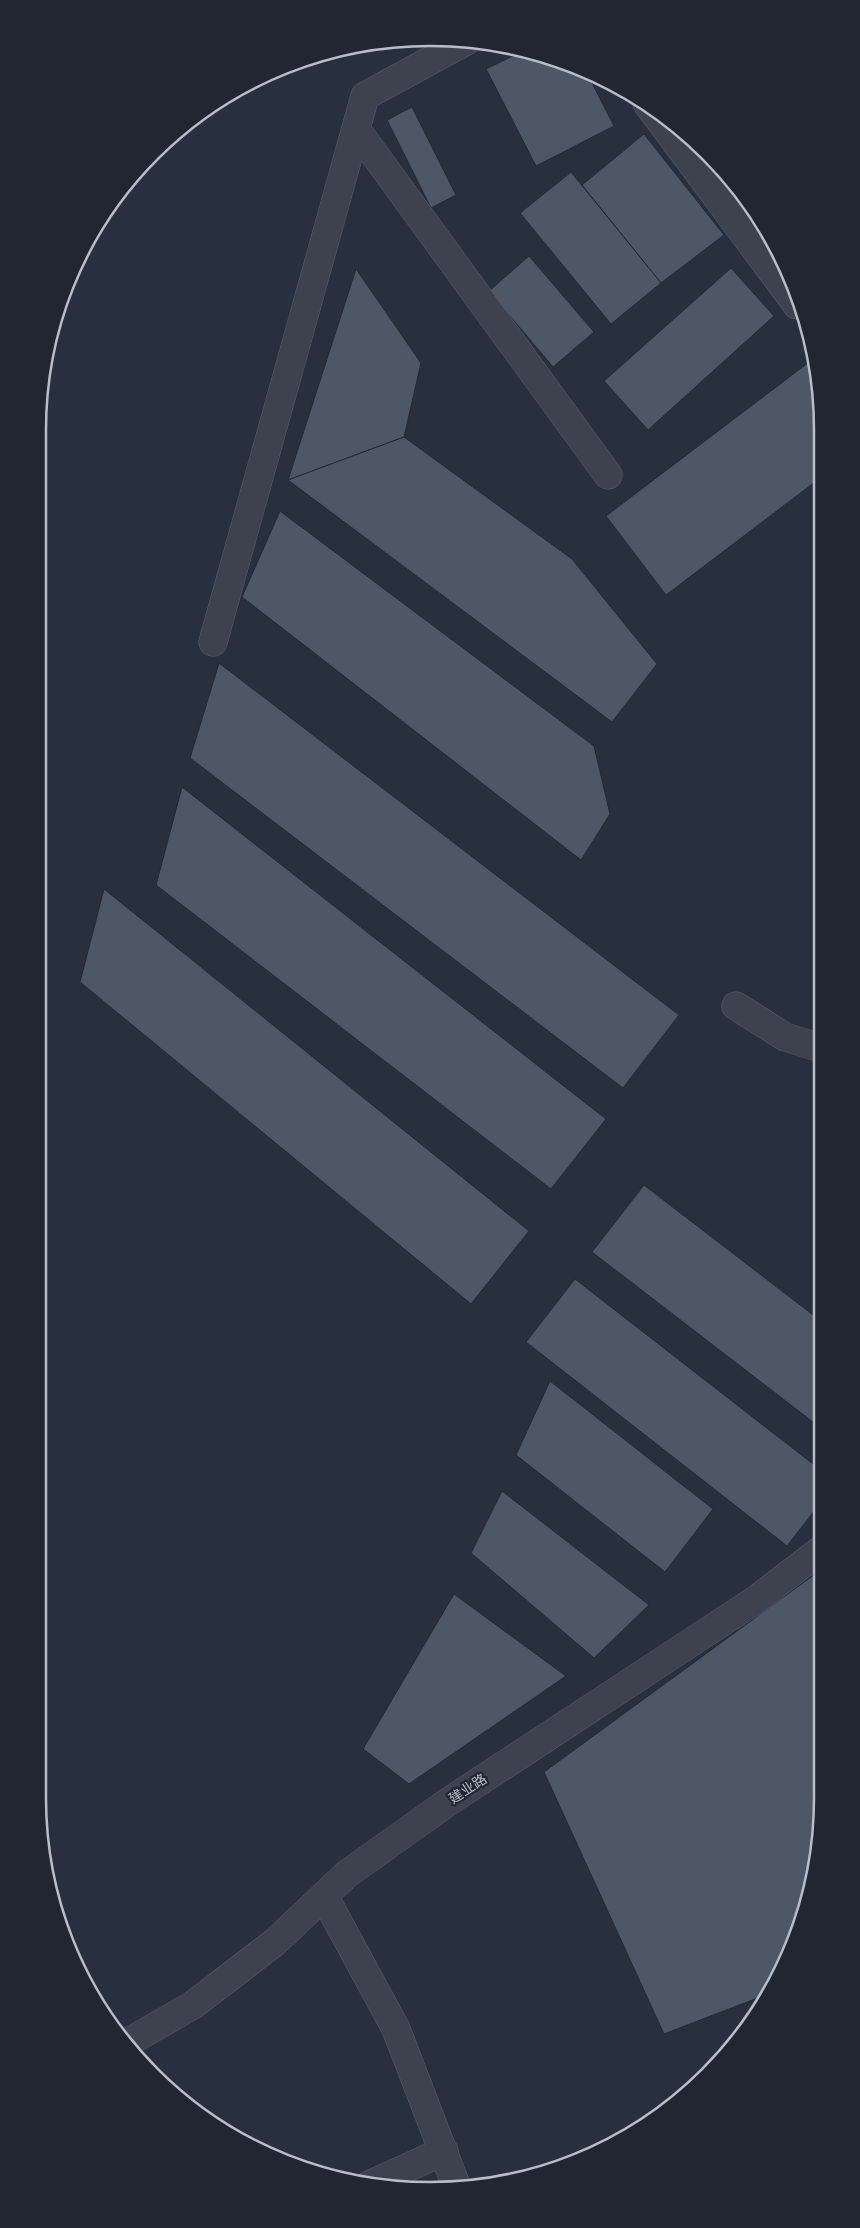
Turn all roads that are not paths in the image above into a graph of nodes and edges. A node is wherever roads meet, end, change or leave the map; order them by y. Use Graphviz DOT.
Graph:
graph roads {
  1 [pos="455,47"];
  2 [pos="664,126"];
  3 [pos="356,129"];
  4 [pos="789,294"];
  5 [pos="608,476"];
  6 [pos="213,642"];
  7 [pos="736,1006"];
  8 [pos="814,1046"];
  9 [pos="814,1555"];
  10 [pos="324,1896"];
  11 [pos="132,2040"];
  12 [pos="444,2151"];
  13 [pos="384,2178"];
  14 [pos="455,2181"];
  1 -- 3 [label="street"];
  2 -- 4 [label="street"];
  3 -- 5 [label="street"];
  3 -- 6 [label="street"];
  7 -- 8 [label="street"];
  9 -- 10 [label="street, 建业路"];
  10 -- 11 [label="street, 建业路"];
  10 -- 12 [label="street"];
  12 -- 13 [label="street"];
  12 -- 14 [label="street"];
}
